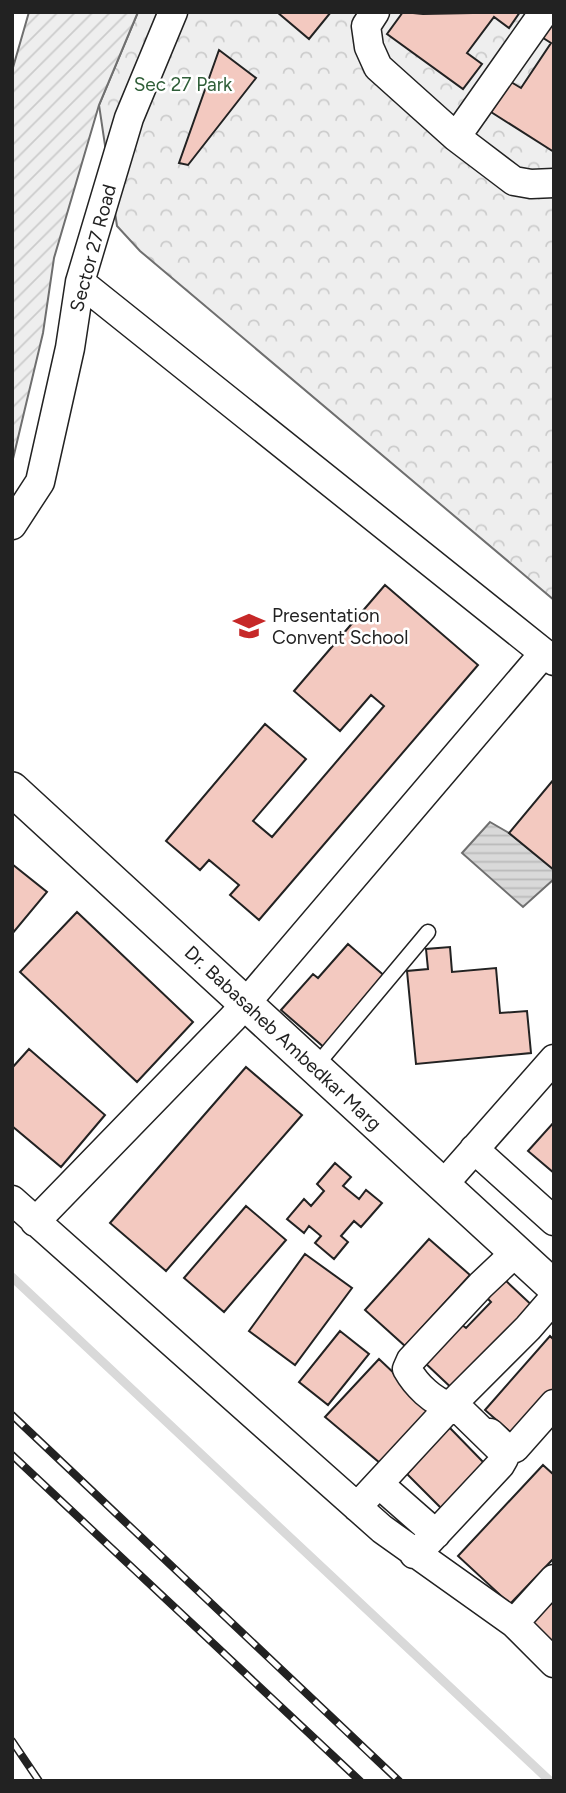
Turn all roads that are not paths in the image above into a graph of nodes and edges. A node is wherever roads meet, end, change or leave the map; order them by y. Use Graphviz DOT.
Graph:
graph roads {
  1 [pos="173,12"];
  2 [pos="375,12"];
  3 [pos="544,12"];
  4 [pos="456,136"];
  5 [pos="554,183"];
  6 [pos="80,282"];
  7 [pos="12,525"];
  8 [pos="549,657"];
  9 [pos="13,790"];
  10 [pos="428,932"];
  11 [pos="246,1004"];
  12 [pos="554,1059"];
  13 [pos="315,1067"];
  14 [pos="474,1149"];
  15 [pos="443,1185"];
  16 [pos="12,1200"];
  17 [pos="554,1221"];
  18 [pos="35,1222"];
  19 [pos="516,1252"];
  20 [pos="554,1287"];
  21 [pos="554,1298"];
  22 [pos="554,1310"];
  23 [pos="554,1404"];
  24 [pos="379,1483"];
  25 [pos="405,1506"];
  26 [pos="357,1507"];
  27 [pos="382,1529"];
  28 [pos="436,1534"];
  29 [pos="414,1554"];
  30 [pos="554,1579"];
  31 [pos="514,1623"];
  32 [pos="554,1663"];
  1 -- 6 [label="street, Sector 27 Road"];
  2 -- 4 [label="street"];
  3 -- 4 [label="street"];
  4 -- 5 [label="street"];
  6 -- 7 [label="street, Sector 27 Road"];
  6 -- 8 [label="street"];
  8 -- 11 [label="street"];
  9 -- 11 [label="street, Dr. Babasaheb Ambedkar Marg"];
  10 -- 13 [label="lane"];
  11 -- 13 [label="street, Dr. Babasaheb Ambedkar Marg"];
  11 -- 18 [label="street"];
  12 -- 14 [label="street"];
  13 -- 15 [label="street, Dr. Babasaheb Ambedkar Marg"];
  14 -- 15 [label="street"];
  14 -- 17 [label="street"];
  15 -- 19 [label="street, Dr. Babasaheb Ambedkar Marg"];
  16 -- 18 [label="street"];
  18 -- 26 [label="street"];
  19 -- 20 [label="street, Dr. Babasaheb Ambedkar Marg"];
  19 -- 21 [label="street"];
  22 -- 23 [label="street"];
  24 -- 25 [label="street"];
  24 -- 26 [label="street"];
  24 -- 28 [label="street"];
  25 -- 27 [label="street"];
  25 -- 28 [label="street"];
  26 -- 27 [label="street"];
  27 -- 29 [label="street"];
  28 -- 29 [label="street"];
  29 -- 31 [label="street"];
  30 -- 31 [label="street"];
  31 -- 32 [label="street"];
}
